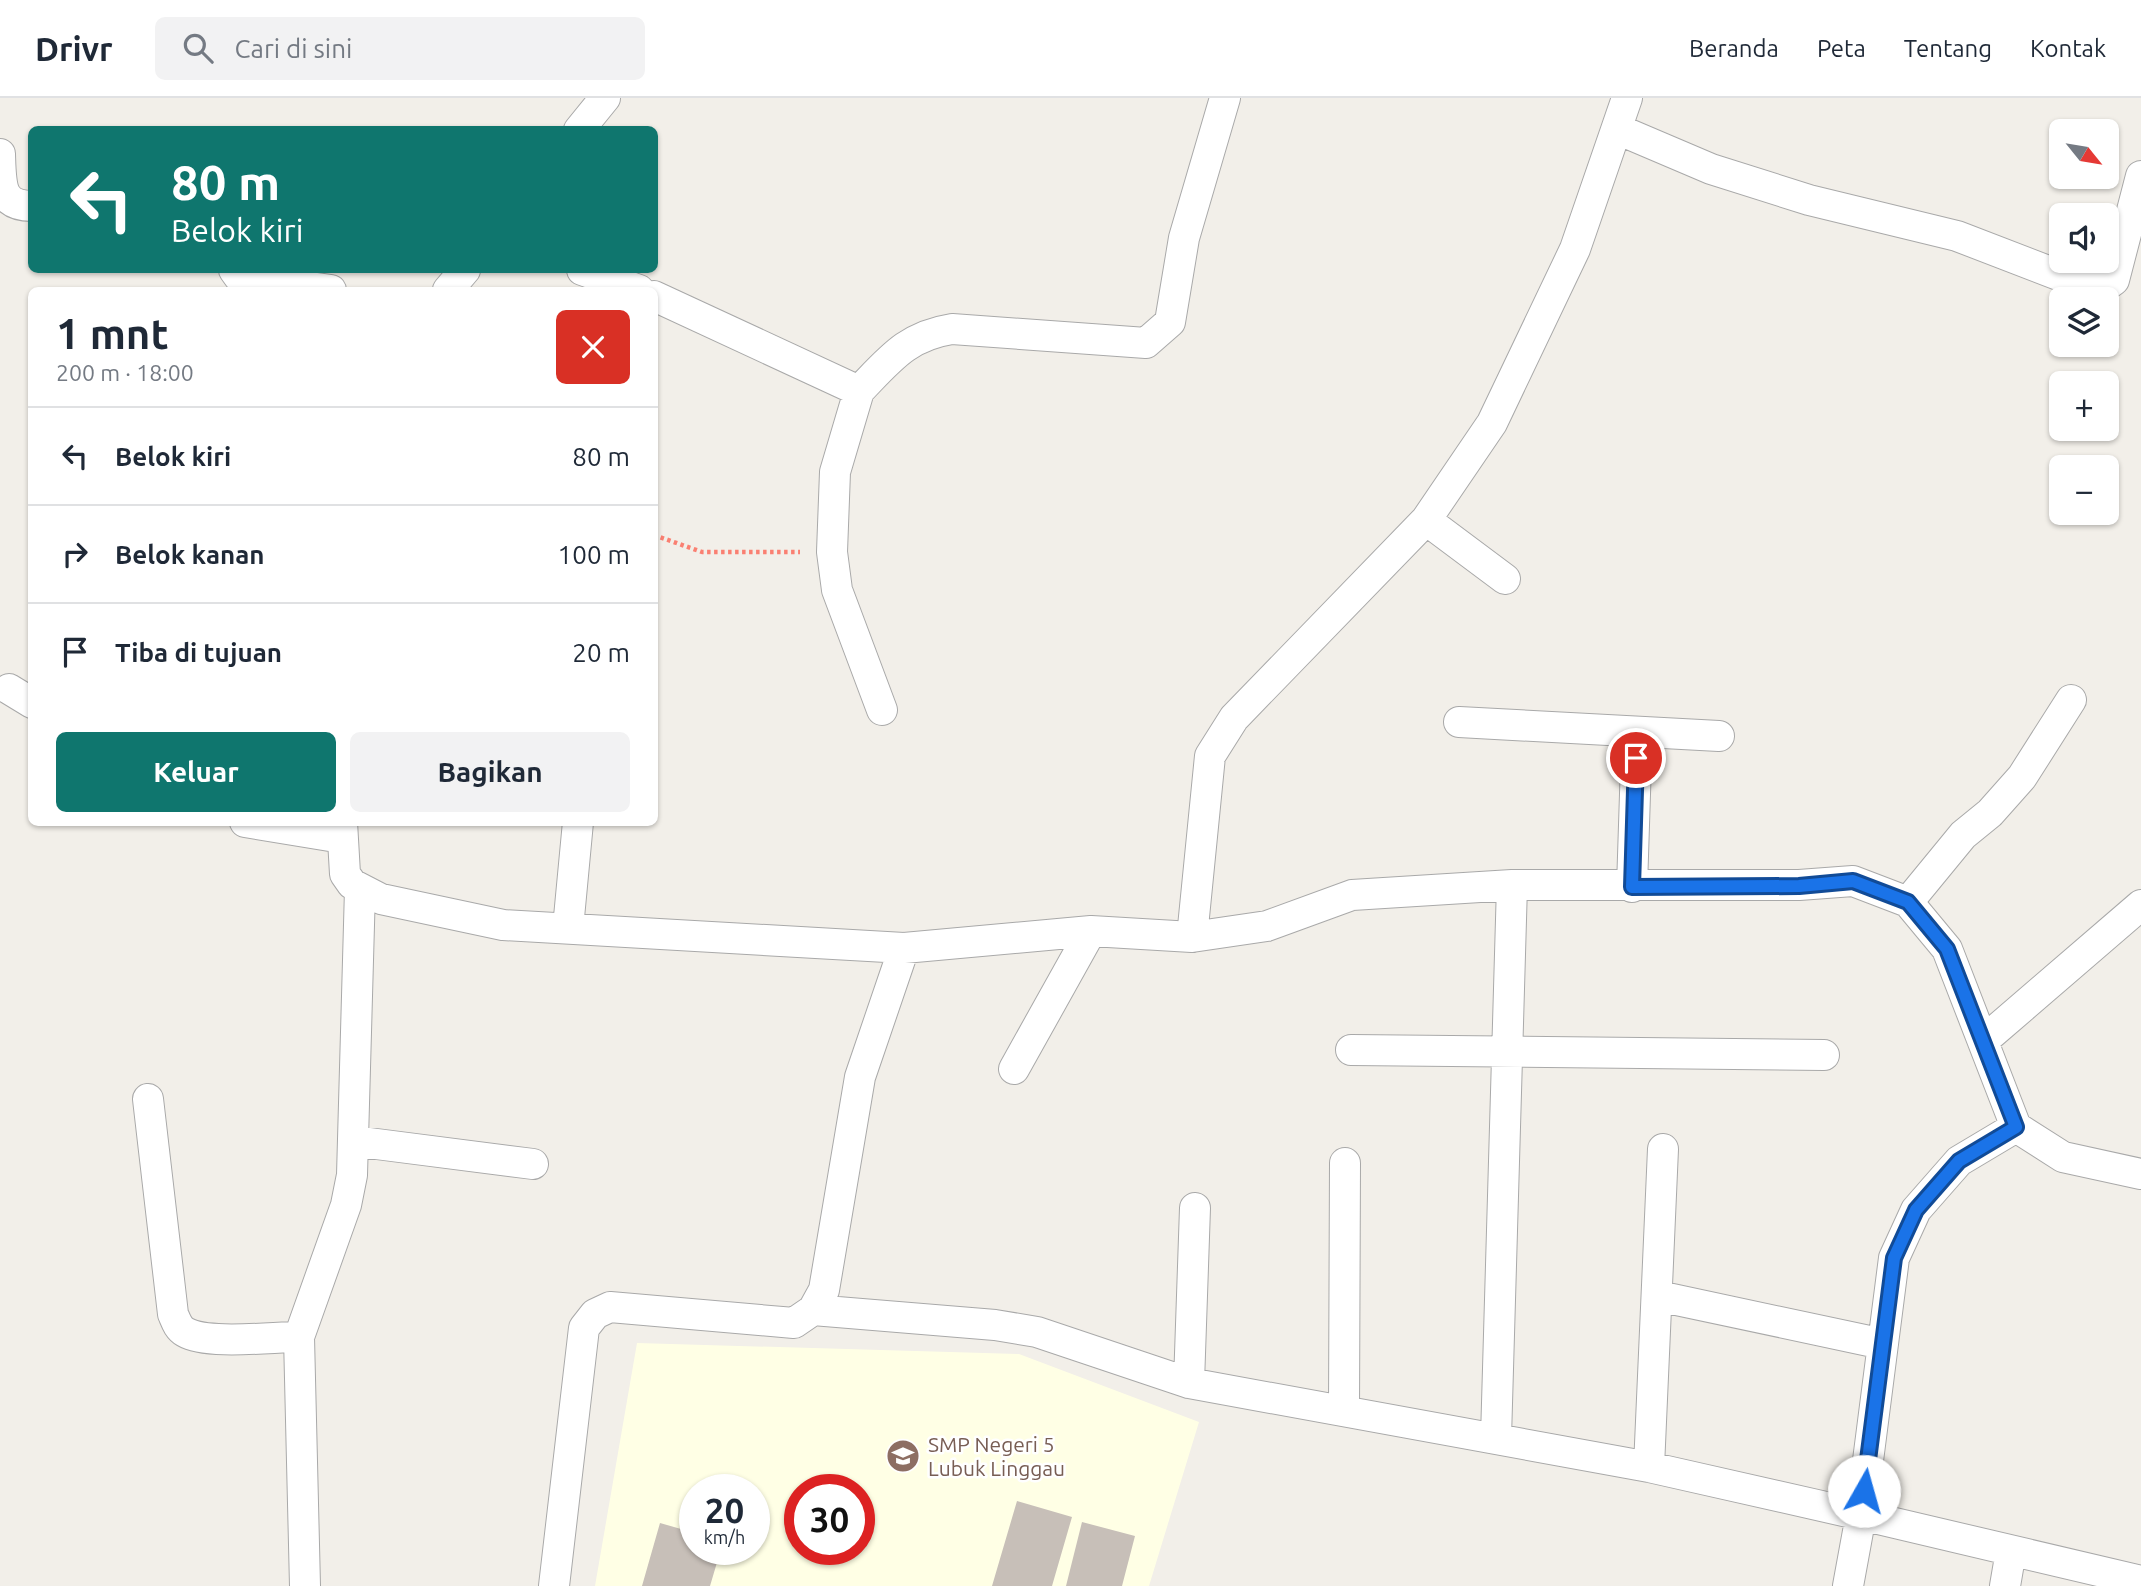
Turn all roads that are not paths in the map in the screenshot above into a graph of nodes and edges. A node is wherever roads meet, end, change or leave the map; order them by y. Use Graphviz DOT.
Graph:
graph roads {
  1 [pos="605,98"];
  2 [pos="1225,98"];
  3 [pos="1627,98"];
  4 [pos="582,126"];
  5 [pos="1617,129"];
  6 [pos="0,154"];
  7 [pos="2141,176"];
  8 [pos="28,206"];
  9 [pos="236,273"];
  10 [pos="462,273"];
  11 [pos="589,273"];
  12 [pos="310,287"];
  13 [pos="451,287"];
  14 [pos="621,287"];
  15 [pos="658,298"];
  16 [pos="859,391"];
  17 [pos="1426,520"];
  18 [pos="1505,579"];
  19 [pos="2071,699"];
  20 [pos="882,710"];
  21 [pos="1460,722"];
  22 [pos="1637,732"];
  23 [pos="1719,736"];
  24 [pos="294,826"];
  25 [pos="578,826"];
  26 [pos="342,830"];
  27 [pos="1512,885"];
  28 [pos="1632,887"];
  29 [pos="360,889"];
  30 [pos="1908,902"];
  31 [pos="2141,905"];
  32 [pos="568,928"];
  33 [pos="1091,931"];
  34 [pos="1192,937"];
  35 [pos="904,948"];
  36 [pos="1983,1041"];
  37 [pos="1350,1050"];
  38 [pos="1506,1050"];
  39 [pos="1824,1055"];
  40 [pos="1014,1069"];
  41 [pos="148,1099"];
  42 [pos="2016,1127"];
  43 [pos="353,1141"];
  44 [pos="1663,1149"];
  45 [pos="1345,1163"];
  46 [pos="533,1164"];
  47 [pos="2141,1174"];
  48 [pos="1195,1208"];
  49 [pos="1658,1296"];
  50 [pos="813,1310"];
  51 [pos="299,1337"];
  52 [pos="1883,1344"];
  53 [pos="1189,1383"];
  54 [pos="1344,1411"];
  55 [pos="1496,1438"];
  56 [pos="1649,1467"];
  57 [pos="1861,1515"];
  58 [pos="2011,1551"];
  59 [pos="2141,1581"];
  60 [pos="305,1586"];
  61 [pos="554,1586"];
  62 [pos="1848,1586"];
  63 [pos="2006,1586"];
  1 -- 4 [label="street"];
  2 -- 16 [label="street"];
  3 -- 5 [label="street"];
  5 -- 7 [label="street"];
  5 -- 17 [label="street"];
  6 -- 8 [label="street"];
  9 -- 12 [label="street"];
  10 -- 13 [label="street"];
  11 -- 14 [label="street"];
  15 -- 16 [label="street"];
  16 -- 20 [label="street"];
  17 -- 18 [label="street"];
  17 -- 34 [label="street"];
  19 -- 30 [label="street"];
  21 -- 22 [label="street"];
  22 -- 23 [label="street"];
  22 -- 28 [label="street"];
  24 -- 26 [label="street"];
  25 -- 32 [label="street"];
  26 -- 29 [label="street"];
  27 -- 28 [label="street"];
  27 -- 34 [label="street"];
  27 -- 38 [label="street"];
  28 -- 30 [label="street"];
  29 -- 32 [label="street"];
  29 -- 43 [label="street"];
  30 -- 36 [label="street"];
  31 -- 36 [label="street"];
  32 -- 35 [label="street"];
  33 -- 34 [label="street"];
  33 -- 35 [label="street"];
  33 -- 40 [label="street"];
  35 -- 50 [label="street"];
  36 -- 42 [label="street"];
  37 -- 38 [label="street"];
  38 -- 39 [label="street"];
  38 -- 55 [label="street"];
  41 -- 51 [label="street"];
  42 -- 47 [label="street"];
  42 -- 52 [label="street"];
  43 -- 46 [label="street"];
  43 -- 51 [label="street"];
  44 -- 49 [label="street"];
  45 -- 54 [label="street"];
  48 -- 53 [label="street"];
  49 -- 52 [label="street"];
  49 -- 56 [label="street"];
  50 -- 53 [label="street"];
  50 -- 61 [label="street"];
  51 -- 60 [label="street"];
  52 -- 57 [label="street"];
  53 -- 54 [label="street"];
  54 -- 55 [label="street"];
  55 -- 56 [label="street"];
  56 -- 57 [label="street"];
  57 -- 58 [label="street"];
  57 -- 62 [label="street"];
  58 -- 59 [label="street"];
  58 -- 63 [label="street"];
}
